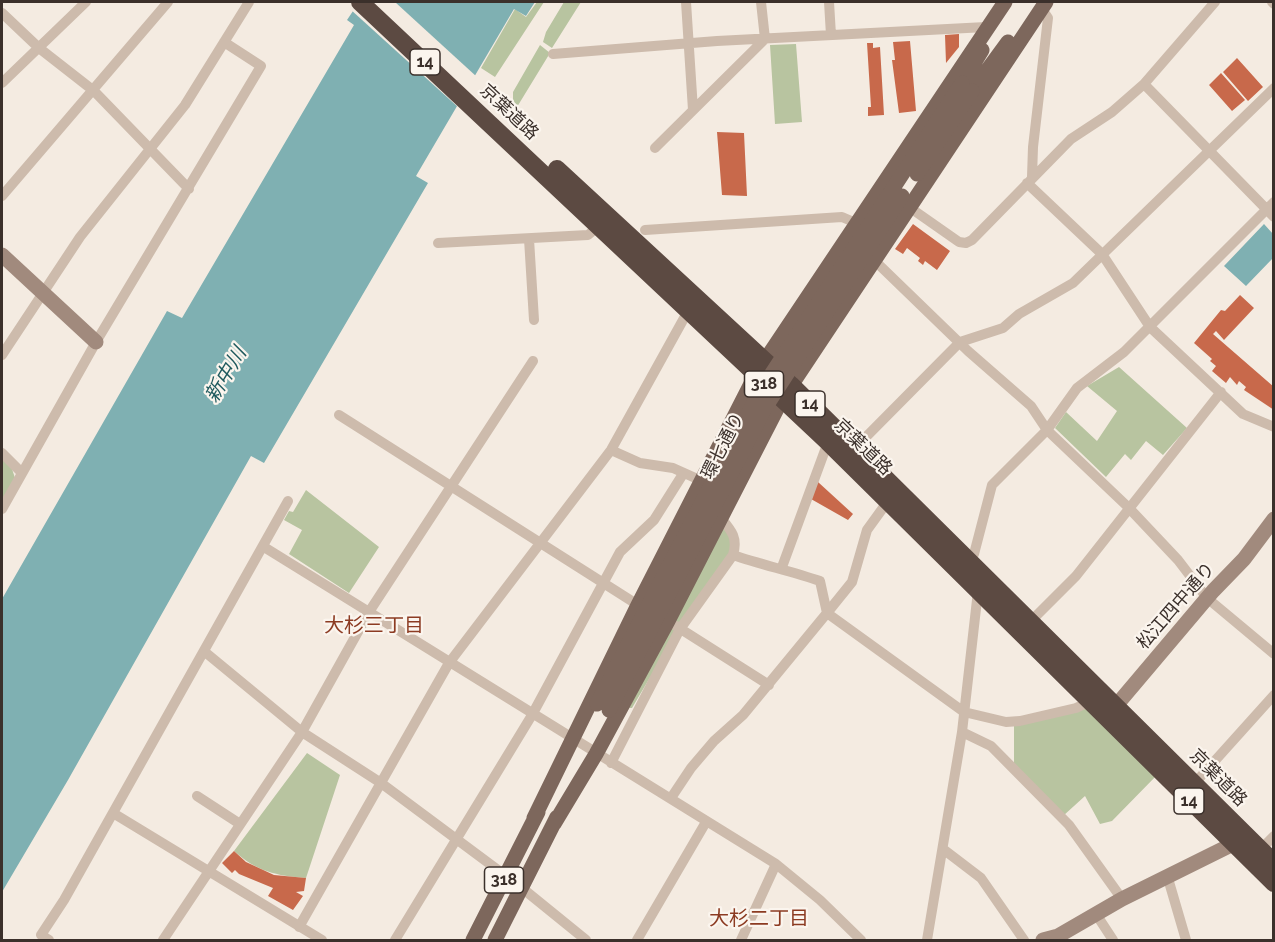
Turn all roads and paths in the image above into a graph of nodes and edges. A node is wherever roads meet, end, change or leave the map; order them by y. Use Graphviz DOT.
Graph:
graph roads {
  1 [pos="86,2"];
  2 [pos="168,2"];
  3 [pos="249,2"];
  4 [pos="360,2"];
  5 [pos="378,2"];
  6 [pos="686,2"];
  7 [pos="761,2"];
  8 [pos="829,2"];
  9 [pos="1005,2"];
  10 [pos="1012,2"];
  11 [pos="1215,2"];
  12 [pos="1042,4"];
  13 [pos="2,13"];
  14 [pos="986,27"];
  15 [pos="831,35"];
  16 [pos="765,39"];
  17 [pos="224,42"];
  18 [pos="688,43"];
  19 [pos="39,48"];
  20 [pos="553,54"];
  21 [pos="2,83"];
  22 [pos="1144,84"];
  23 [pos="967,87"];
  24 [pos="1274,88"];
  25 [pos="94,91"];
  26 [pos="693,110"];
  27 [pos="492,116"];
  28 [pos="150,148"];
  29 [pos="655,148"];
  30 [pos="1208,151"];
  31 [pos="1030,180"];
  32 [pos="189,189"];
  33 [pos="2,196"];
  34 [pos="909,207"];
  35 [pos="1271,209"];
  36 [pos="856,223"];
  37 [pos="599,226"];
  38 [pos="645,230"];
  39 [pos="529,239"];
  40 [pos="438,243"];
  41 [pos="1102,254"];
  42 [pos="2,255"];
  43 [pos="874,260"];
  44 [pos="42,293"];
  45 [pos="688,310"];
  46 [pos="534,320"];
  47 [pos="1150,327"];
  48 [pos="96,342"];
  49 [pos="960,342"];
  50 [pos="2,355"];
  51 [pos="533,361"];
  52 [pos="761,368"];
  53 [pos="787,392"];
  54 [pos="1221,392"];
  55 [pos="339,415"];
  56 [pos="1274,426"];
  57 [pos="1047,430"];
  58 [pos="828,442"];
  59 [pos="855,448"];
  60 [pos="611,450"];
  61 [pos="2,453"];
  62 [pos="22,473"];
  63 [pos="683,474"];
  64 [pos="702,480"];
  65 [pos="451,486"];
  66 [pos="288,501"];
  67 [pos="888,501"];
  68 [pos="1128,507"];
  69 [pos="2,509"];
  70 [pos="721,518"];
  71 [pos="1274,519"];
  72 [pos="538,543"];
  73 [pos="264,547"];
  74 [pos="733,555"];
  75 [pos="968,560"];
  76 [pos="782,567"];
  77 [pos="603,584"];
  78 [pos="978,591"];
  79 [pos="1207,598"];
  80 [pos="638,605"];
  81 [pos="369,612"];
  82 [pos="827,613"];
  83 [pos="1030,622"];
  84 [pos="674,625"];
  85 [pos="205,652"];
  86 [pos="1274,654"];
  87 [pos="449,663"];
  88 [pos="769,685"];
  89 [pos="1274,695"];
  90 [pos="1096,697"];
  91 [pos="964,712"];
  92 [pos="1111,712"];
  93 [pos="532,715"];
  94 [pos="302,732"];
  95 [pos="962,732"];
  96 [pos="583,746"];
  97 [pos="611,763"];
  98 [pos="381,783"];
  99 [pos="1194,784"];
  100 [pos="197,796"];
  101 [pos="670,798"];
  102 [pos="114,813"];
  103 [pos="706,822"];
  104 [pos="240,824"];
  105 [pos="1274,836"];
  106 [pos="456,839"];
  107 [pos="1233,844"];
  108 [pos="943,849"];
  109 [pos="1260,850"];
  110 [pos="776,864"];
  111 [pos="1274,864"];
  112 [pos="209,871"];
  113 [pos="1167,875"];
  114 [pos="506,876"];
  115 [pos="1274,883"];
  116 [pos="522,888"];
  117 [pos="1122,899"];
  118 [pos="1096,914"];
  119 [pos="299,927"];
  120 [pos="850,935"];
  121 [pos="49,940"];
  122 [pos="163,940"];
  123 [pos="322,940"];
  124 [pos="395,940"];
  125 [pos="473,940"];
  126 [pos="495,940"];
  127 [pos="586,940"];
  128 [pos="637,940"];
  129 [pos="741,940"];
  130 [pos="861,940"];
  131 [pos="927,940"];
  132 [pos="1024,940"];
  133 [pos="1043,940"];
  134 [pos="1113,940"];
  135 [pos="1186,940"];
  1 -- 19 [label="street"];
  2 -- 25 [label="street"];
  3 -- 17 [label="street"];
  4 -- 27 [label="highway, 京葉道路 / 14"];
  5 -- 27 [label="highway, 京葉道路 / 14"];
  6 -- 18 [label="street"];
  7 -- 16 [label="street"];
  8 -- 15 [label="street"];
  9 -- 14 [label="main road, 318"];
  10 -- 23 [label="main road, 環七通り / 318"];
  11 -- 22 [label="street"];
  12 -- 23 [label="main road, 環七通り / 318"];
  12 -- 31 [label="street"];
  12 -- 34 [label="main road"];
  13 -- 19 [label="street"];
  14 -- 15 [label="street"];
  14 -- 36 [label="main road, 318"];
  15 -- 16 [label="street"];
  16 -- 18 [label="street"];
  16 -- 26 [label="street"];
  17 -- 28 [label="street"];
  17 -- 32 [label="street"];
  18 -- 20 [label="street"];
  18 -- 26 [label="street"];
  19 -- 21 [label="street"];
  19 -- 25 [label="street"];
  22 -- 30 [label="street"];
  22 -- 31 [label="street"];
  23 -- 96 [label="main road, 環七通り / 318, bridge"];
  24 -- 30 [label="street"];
  25 -- 28 [label="street"];
  25 -- 33 [label="street"];
  26 -- 29 [label="street"];
  27 -- 37 [label="highway, 京葉道路 / 14"];
  27 -- 52 [label="highway, 京葉道路 / 14"];
  28 -- 32 [label="street"];
  28 -- 44 [label="street"];
  30 -- 35 [label="street"];
  30 -- 41 [label="street"];
  31 -- 34 [label="street"];
  31 -- 41 [label="street"];
  32 -- 48 [label="street"];
  34 -- 43 [label="main road"];
  35 -- 47 [label="street"];
  36 -- 38 [label="street"];
  36 -- 52 [label="main road, 318"];
  37 -- 39 [label="street"];
  37 -- 45 [label="highway, 京葉道路 / 14"];
  39 -- 40 [label="street"];
  39 -- 46 [label="street"];
  41 -- 47 [label="street"];
  41 -- 49 [label="street"];
  42 -- 44 [label="street"];
  43 -- 49 [label="street"];
  43 -- 53 [label="main road"];
  44 -- 48 [label="street"];
  44 -- 50 [label="street"];
  45 -- 52 [label="highway, 京葉道路 / 14"];
  45 -- 60 [label="street"];
  47 -- 54 [label="street"];
  47 -- 57 [label="street"];
  48 -- 62 [label="street"];
  49 -- 57 [label="street"];
  49 -- 59 [label="street"];
  51 -- 65 [label="street"];
  52 -- 53 [label="highway, 京葉道路 / 14"];
  52 -- 64 [label="main road, 318"];
  53 -- 58 [label="highway, 京葉道路 / 14"];
  53 -- 59 [label="highway, 京葉道路 / 14"];
  53 -- 70 [label="main road"];
  54 -- 56 [label="street"];
  54 -- 68 [label="street"];
  55 -- 65 [label="street"];
  57 -- 68 [label="street"];
  57 -- 75 [label="street"];
  58 -- 67 [label="highway, 京葉道路 / 14"];
  58 -- 76 [label="street"];
  59 -- 75 [label="highway, 京葉道路 / 14"];
  60 -- 63 [label="street"];
  60 -- 72 [label="street"];
  61 -- 62 [label="street"];
  62 -- 69 [label="street"];
  63 -- 64 [label="street"];
  63 -- 77 [label="street"];
  64 -- 80 [label="main road, 318"];
  65 -- 72 [label="street"];
  65 -- 81 [label="street"];
  66 -- 73 [label="street"];
  67 -- 78 [label="highway, 京葉道路 / 14"];
  67 -- 82 [label="street"];
  68 -- 79 [label="street"];
  68 -- 83 [label="street"];
  70 -- 74 [label="street"];
  70 -- 84 [label="main road"];
  71 -- 79 [label="street, 松江四中通り"];
  72 -- 77 [label="street"];
  72 -- 87 [label="street"];
  73 -- 81 [label="street"];
  73 -- 85 [label="street"];
  74 -- 76 [label="street"];
  74 -- 84 [label="street"];
  75 -- 83 [label="highway, 京葉道路 / 14"];
  76 -- 82 [label="street"];
  77 -- 80 [label="street"];
  77 -- 93 [label="street"];
  78 -- 90 [label="highway, 京葉道路 / 14"];
  78 -- 91 [label="street"];
  79 -- 86 [label="street"];
  79 -- 92 [label="street, 松江四中通り"];
  80 -- 96 [label="main road, 318"];
  81 -- 87 [label="street"];
  81 -- 94 [label="street"];
  82 -- 88 [label="street"];
  82 -- 91 [label="street"];
  83 -- 90 [label="highway, 京葉道路 / 14"];
  84 -- 88 [label="street"];
  84 -- 96 [label="main road"];
  84 -- 97 [label="street"];
  85 -- 94 [label="street"];
  85 -- 102 [label="street"];
  87 -- 93 [label="street"];
  87 -- 98 [label="street"];
  88 -- 101 [label="street"];
  89 -- 99 [label="street"];
  90 -- 91 [label="street"];
  90 -- 92 [label="highway, 京葉道路 / 14"];
  91 -- 95 [label="street"];
  92 -- 99 [label="highway, 京葉道路 / 14"];
  92 -- 107 [label="highway, 京葉道路 / 14"];
  93 -- 96 [label="street"];
  93 -- 106 [label="street"];
  94 -- 98 [label="street"];
  94 -- 104 [label="street"];
  95 -- 108 [label="street"];
  95 -- 117 [label="street"];
  96 -- 97 [label="street"];
  96 -- 114 [label="main road, 318"];
  96 -- 116 [label="main road, 318"];
  97 -- 101 [label="street"];
  98 -- 106 [label="street"];
  98 -- 119 [label="street"];
  99 -- 109 [label="highway, 京葉道路 / 14"];
  100 -- 104 [label="street"];
  101 -- 103 [label="street"];
  102 -- 112 [label="street"];
  102 -- 121 [label="street"];
  103 -- 110 [label="street"];
  103 -- 128 [label="street"];
  104 -- 112 [label="street"];
  105 -- 109 [label="street"];
  106 -- 114 [label="street"];
  106 -- 124 [label="street"];
  107 -- 113 [label="street"];
  107 -- 115 [label="highway, 京葉道路 / 14"];
  108 -- 131 [label="street"];
  108 -- 132 [label="street"];
  109 -- 111 [label="highway, 京葉道路 / 14"];
  110 -- 120 [label="street"];
  110 -- 129 [label="street"];
  112 -- 119 [label="street"];
  112 -- 122 [label="street"];
  113 -- 117 [label="street"];
  113 -- 135 [label="street"];
  114 -- 125 [label="main road, 318"];
  116 -- 126 [label="main road, 318"];
  116 -- 127 [label="street"];
  117 -- 118 [label="street"];
  118 -- 133 [label="street"];
  118 -- 134 [label="street"];
  119 -- 123 [label="street"];
  120 -- 130 [label="street"];
}
